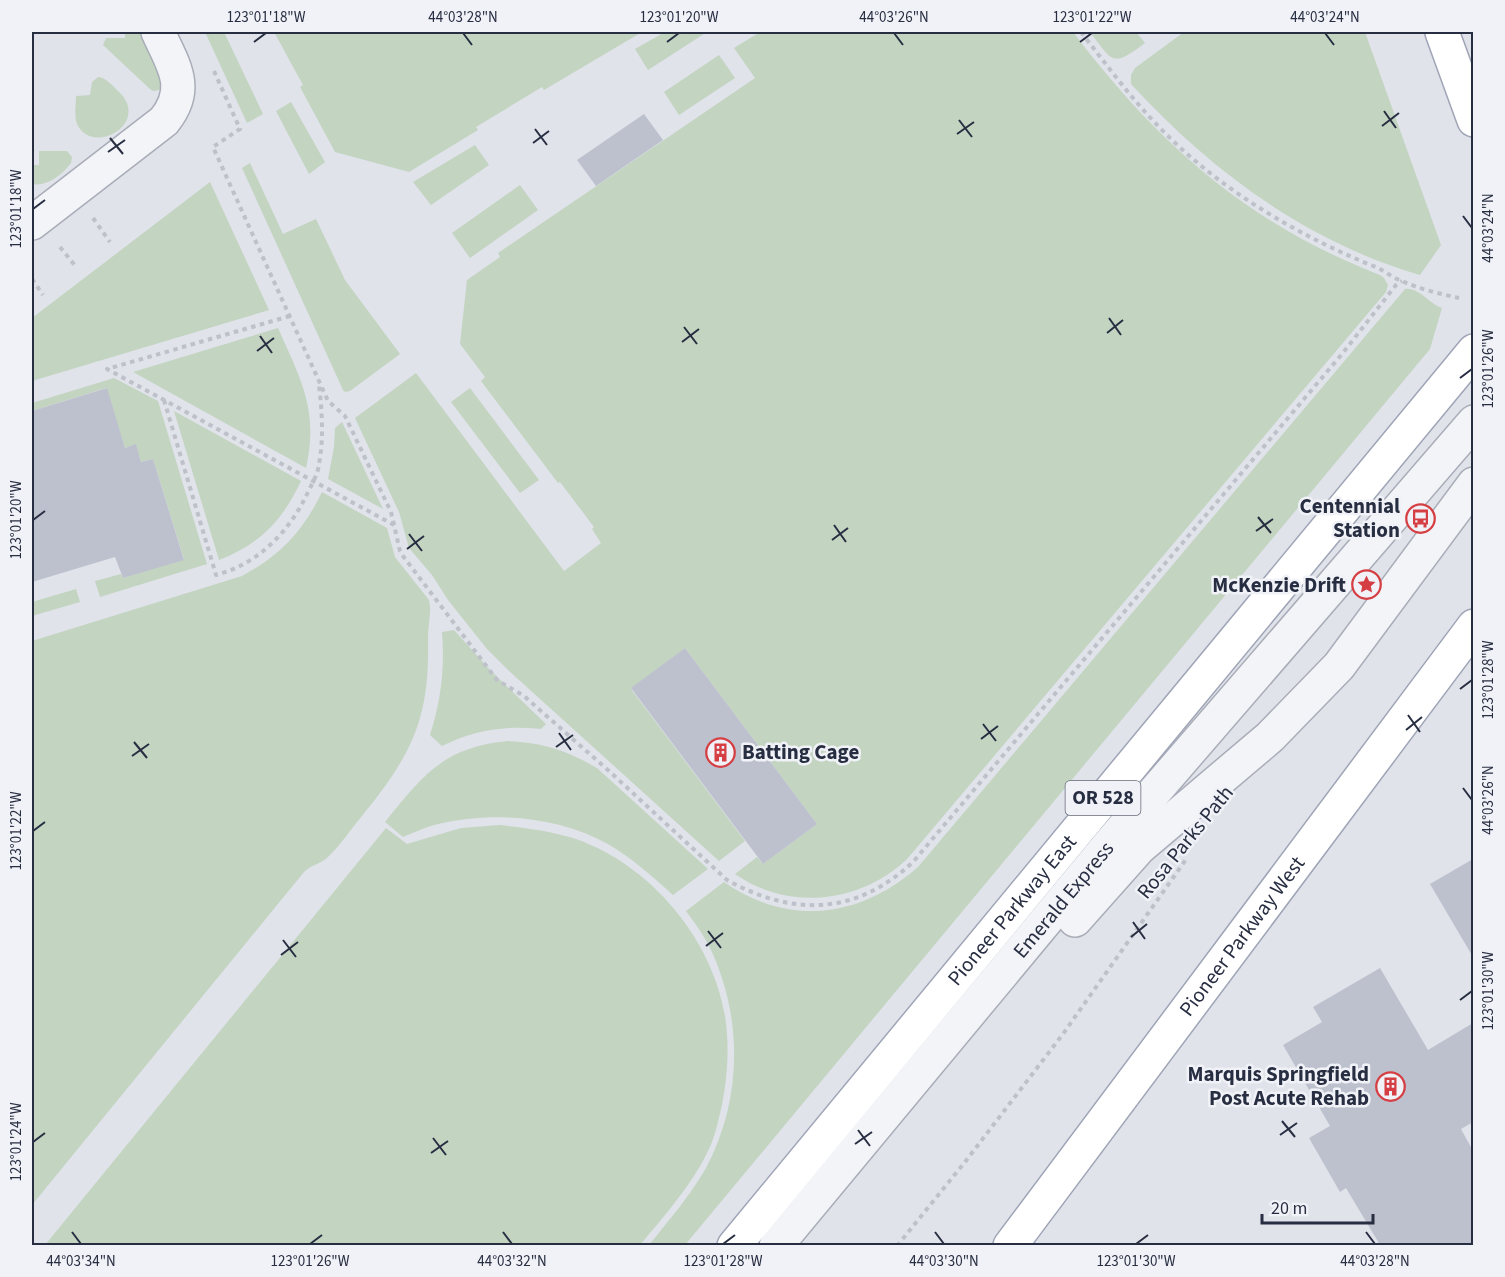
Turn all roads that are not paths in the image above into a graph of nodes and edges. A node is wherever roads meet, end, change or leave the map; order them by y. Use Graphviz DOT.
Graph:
graph roads {
  1 [pos="158,32"];
  2 [pos="1442,32"];
  3 [pos="1467,88"];
  4 [pos="1473,120"];
  5 [pos="38,218"];
  6 [pos="1473,351"];
  7 [pos="1473,422"];
  8 [pos="1473,484"];
  9 [pos="1473,626"];
  10 [pos="1473,656"];
  11 [pos="1413,708"];
  12 [pos="734,1245"];
  13 [pos="776,1245"];
  14 [pos="802,1245"];
  15 [pos="1010,1245"];
  1 -- 5 [label="lane"];
  2 -- 3 [label="main road"];
  3 -- 4 [label="main road"];
  6 -- 12 [label="main road, Pioneer Parkway East / OR 528"];
  7 -- 13 [label="lane, Emerald Express"];
  8 -- 14 [label="lane, Emerald Express"];
  9 -- 11 [label="main road, Pioneer Parkway West"];
  10 -- 11 [label="main road"];
  11 -- 15 [label="main road, Pioneer Parkway West"];
}
